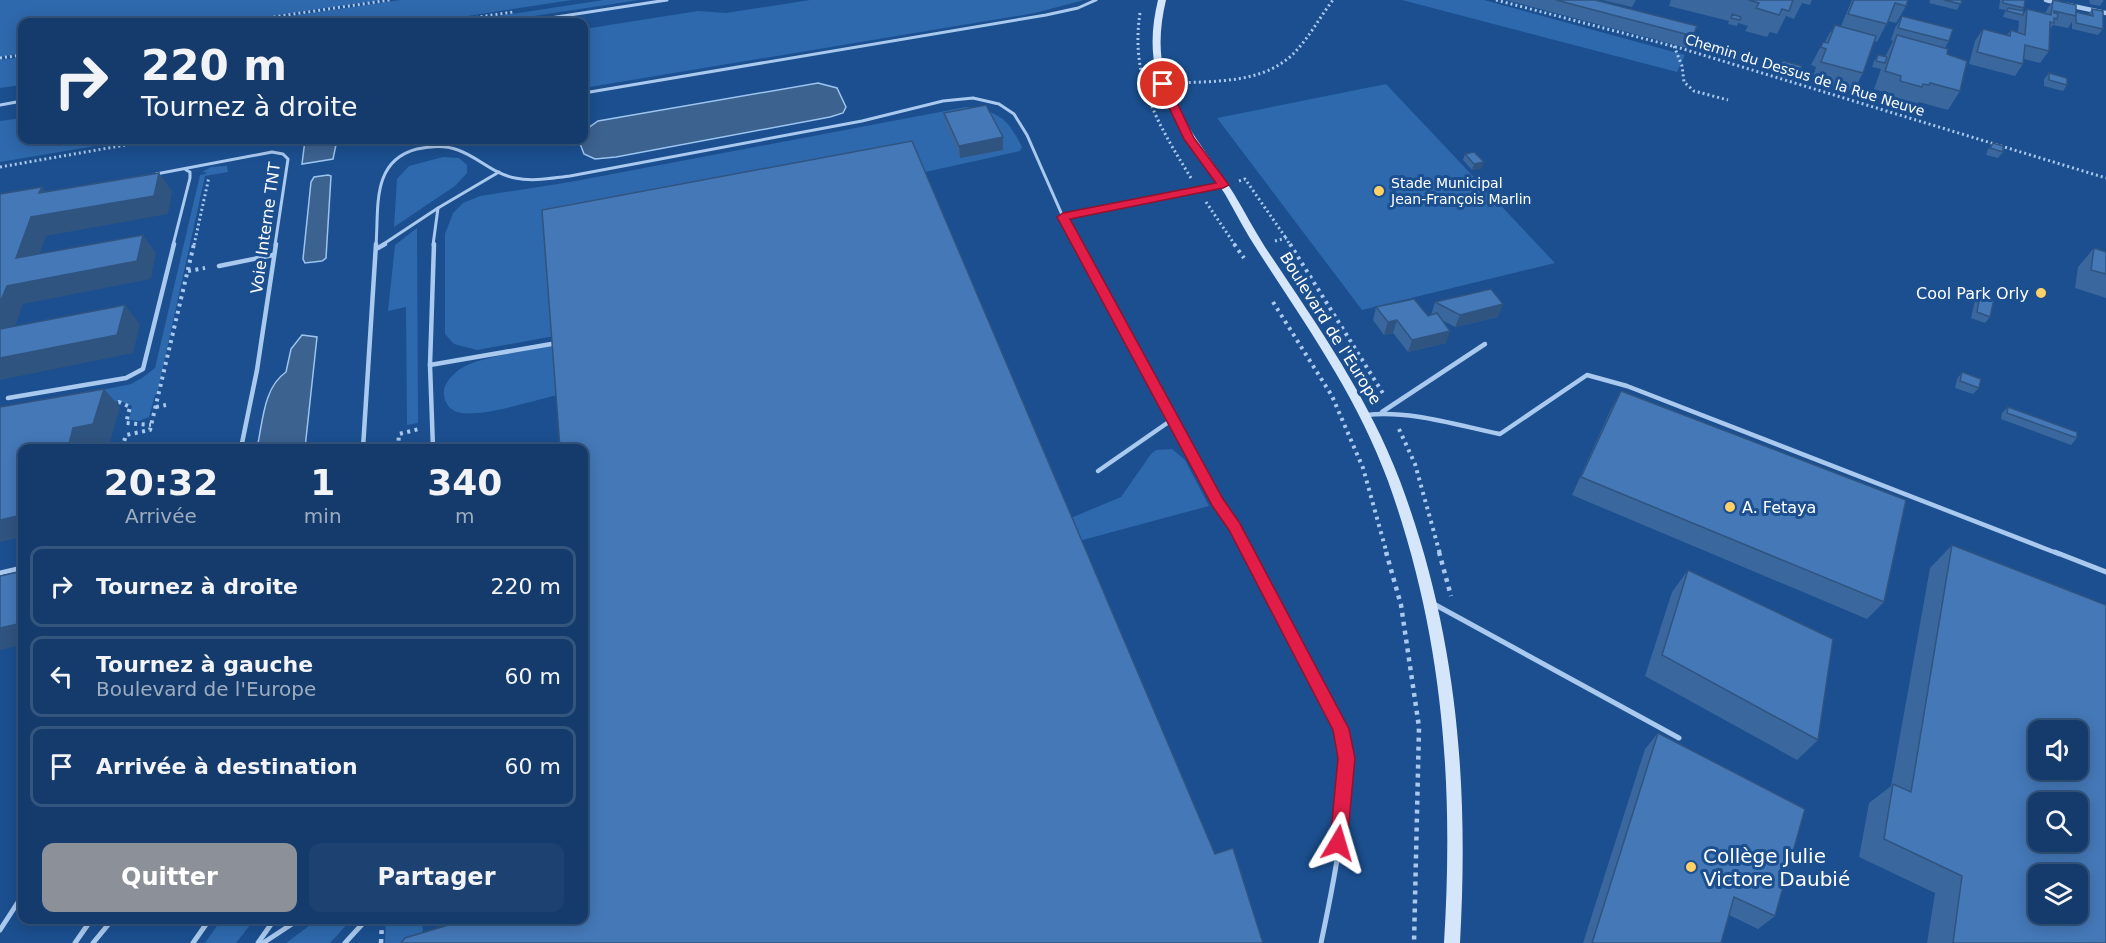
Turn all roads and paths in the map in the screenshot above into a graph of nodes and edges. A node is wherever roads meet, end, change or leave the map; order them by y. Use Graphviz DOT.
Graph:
graph roads {
  1 [pos="390,0"];
  2 [pos="667,0"];
  3 [pos="1096,0"];
  4 [pos="1162,0"];
  5 [pos="1333,0"];
  6 [pos="1496,0"];
  7 [pos="2046,0"];
  8 [pos="1143,3"];
  9 [pos="2106,13"];
  10 [pos="266,18"];
  11 [pos="550,18"];
  12 [pos="1674,46"];
  13 [pos="18,56"];
  14 [pos="0,58"];
  15 [pos="1163,84"];
  16 [pos="588,92"];
  17 [pos="1728,100"];
  18 [pos="18,102"];
  19 [pos="0,105"];
  20 [pos="131,144"];
  21 [pos="0,167"];
  22 [pos="183,170"];
  23 [pos="499,172"];
  24 [pos="149,176"];
  25 [pos="209,176"];
  26 [pos="2106,178"];
  27 [pos="1223,185"];
  28 [pos="1198,191"];
  29 [pos="438,208"];
  30 [pos="1063,217"];
  31 [pos="1286,238"];
  32 [pos="377,249"];
  33 [pos="273,255"];
  34 [pos="219,266"];
  35 [pos="1250,266"];
  36 [pos="1267,292"];
  37 [pos="559,343"];
  38 [pos="1485,344"];
  39 [pos="430,365"];
  40 [pos="8,398"];
  41 [pos="108,405"];
  42 [pos="166,405"];
  43 [pos="156,407"];
  44 [pos="1382,412"];
  45 [pos="1366,415"];
  46 [pos="1173,419"];
  47 [pos="151,425"];
  48 [pos="432,426"];
  49 [pos="123,444"];
  50 [pos="242,444"];
  51 [pos="363,444"];
  52 [pos="398,444"];
  53 [pos="433,444"];
  54 [pos="1098,471"];
  55 [pos="18,569"];
  56 [pos="2106,572"];
  57 [pos="0,573"];
  58 [pos="1430,602"];
  59 [pos="1679,738"];
  60 [pos="18,902"];
  61 [pos="88,924"];
  62 [pos="109,924"];
  63 [pos="206,924"];
  64 [pos="271,924"];
  65 [pos="292,924"];
  66 [pos="362,924"];
  67 [pos="382,924"];
  68 [pos="0,930"];
  69 [pos="75,943"];
  70 [pos="93,943"];
  71 [pos="193,943"];
  72 [pos="258,943"];
  73 [pos="263,943"];
  74 [pos="345,943"];
  75 [pos="381,943"];
  76 [pos="1321,943"];
  77 [pos="1414,943"];
  78 [pos="1452,943"];
  1 -- 10 [label="path"];
  2 -- 11 [label="lane"];
  3 -- 16 [label="lane"];
  4 -- 15 [label="main road, Boulevard de l'Europe"];
  5 -- 15 [label="path"];
  6 -- 12 [label="path, Chemin du Dessus de la Rue Neuve"];
  7 -- 9 [label="street"];
  8 -- 28 [label="path"];
  12 -- 17 [label="path"];
  12 -- 26 [label="path, Chemin du Dessus de la Rue Neuve"];
  13 -- 14 [label="path"];
  15 -- 27 [label="main road, Boulevard de l'Europe"];
  18 -- 19 [label="lane"];
  20 -- 21 [label="path"];
  22 -- 24 [label="lane, Voie Interne TNT"];
  22 -- 33 [label="lane, Voie Interne TNT"];
  22 -- 40 [label="lane"];
  23 -- 29 [label="lane"];
  23 -- 30 [label="lane"];
  23 -- 32 [label="lane"];
  25 -- 43 [label="path"];
  27 -- 28 [label="lane"];
  27 -- 31 [label="path"];
  27 -- 45 [label="main road, Boulevard de l'Europe"];
  28 -- 30 [label="lane"];
  28 -- 35 [label="path"];
  29 -- 32 [label="lane"];
  29 -- 39 [label="lane"];
  30 -- 46 [label="lane"];
  32 -- 51 [label="lane"];
  33 -- 34 [label="lane"];
  33 -- 50 [label="lane, Voie Interne TNT"];
  36 -- 77 [label="path"];
  37 -- 39 [label="lane"];
  38 -- 44 [label="lane"];
  39 -- 48 [label="lane"];
  41 -- 47 [label="path"];
  42 -- 43 [label="path"];
  43 -- 47 [label="path"];
  44 -- 45 [label="lane"];
  44 -- 56 [label="lane"];
  45 -- 58 [label="main road, Boulevard de l'Europe"];
  46 -- 54 [label="lane"];
  46 -- 76 [label="lane"];
  47 -- 49 [label="path"];
  48 -- 52 [label="path"];
  48 -- 53 [label="lane"];
  55 -- 57 [label="lane"];
  58 -- 59 [label="lane"];
  58 -- 78 [label="main road, Boulevard de l'Europe"];
  60 -- 68 [label="lane"];
  61 -- 69 [label="lane"];
  62 -- 70 [label="lane"];
  63 -- 71 [label="lane"];
  64 -- 72 [label="lane"];
  65 -- 73 [label="lane"];
  66 -- 74 [label="lane"];
  67 -- 75 [label="path"];
}
